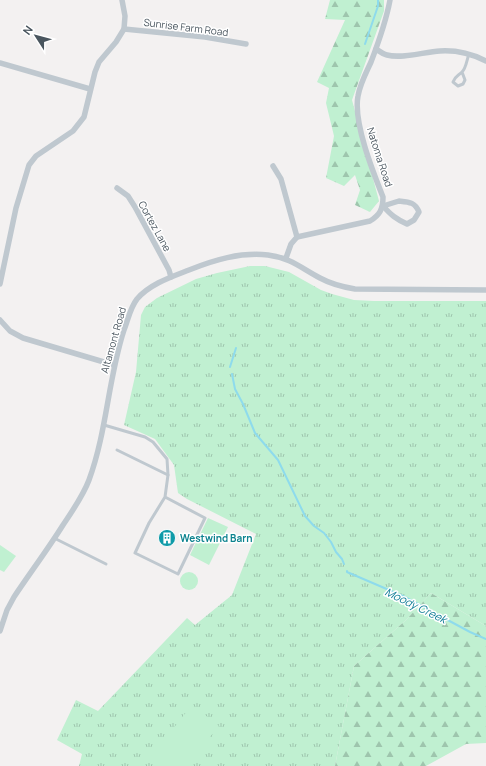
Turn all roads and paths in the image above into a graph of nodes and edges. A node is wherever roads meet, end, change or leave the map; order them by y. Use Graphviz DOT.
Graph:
graph roads {
  1 [pos="122,0"];
  2 [pos="390,0"];
  3 [pos="124,29"];
  4 [pos="246,44"];
  5 [pos="376,49"];
  6 [pos="469,54"];
  7 [pos="486,61"];
  8 [pos="0,63"];
  9 [pos="462,72"];
  10 [pos="90,89"];
  11 [pos="273,166"];
  12 [pos="117,188"];
  13 [pos="383,206"];
  14 [pos="297,237"];
  15 [pos="286,258"];
  16 [pos="171,277"];
  17 [pos="0,284"];
  18 [pos="486,290"];
  19 [pos="0,320"];
  20 [pos="114,365"];
  21 [pos="104,425"];
  22 [pos="117,450"];
  23 [pos="168,475"];
  24 [pos="165,497"];
  25 [pos="54,538"];
  26 [pos="106,564"];
  27 [pos="0,631"];
  1 -- 3 [label="street"];
  2 -- 5 [label="street, Natoma Road"];
  3 -- 4 [label="street, Sunrise Farm Road"];
  3 -- 10 [label="street"];
  5 -- 6 [label="street"];
  5 -- 13 [label="street, Natoma Road"];
  6 -- 7 [label="street"];
  6 -- 9 [label="lane"];
  8 -- 10 [label="street"];
  9 -- 9 [label="lane"];
  10 -- 17 [label="street"];
  11 -- 14 [label="street"];
  12 -- 16 [label="street, Cortez Lane"];
  13 -- 13 [label="street"];
  13 -- 14 [label="street"];
  14 -- 15 [label="street"];
  15 -- 16 [label="street, Altamont Road"];
  15 -- 18 [label="street, Altamont Road"];
  16 -- 20 [label="street, Altamont Road"];
  19 -- 20 [label="street"];
  20 -- 21 [label="street, Altamont Road"];
  21 -- 23 [label="lane"];
  21 -- 25 [label="street, Altamont Road"];
  22 -- 23 [label="lane"];
  23 -- 24 [label="lane"];
  24 -- 24 [label="lane"];
  25 -- 26 [label="lane"];
  25 -- 27 [label="street, Altamont Road"];
}
